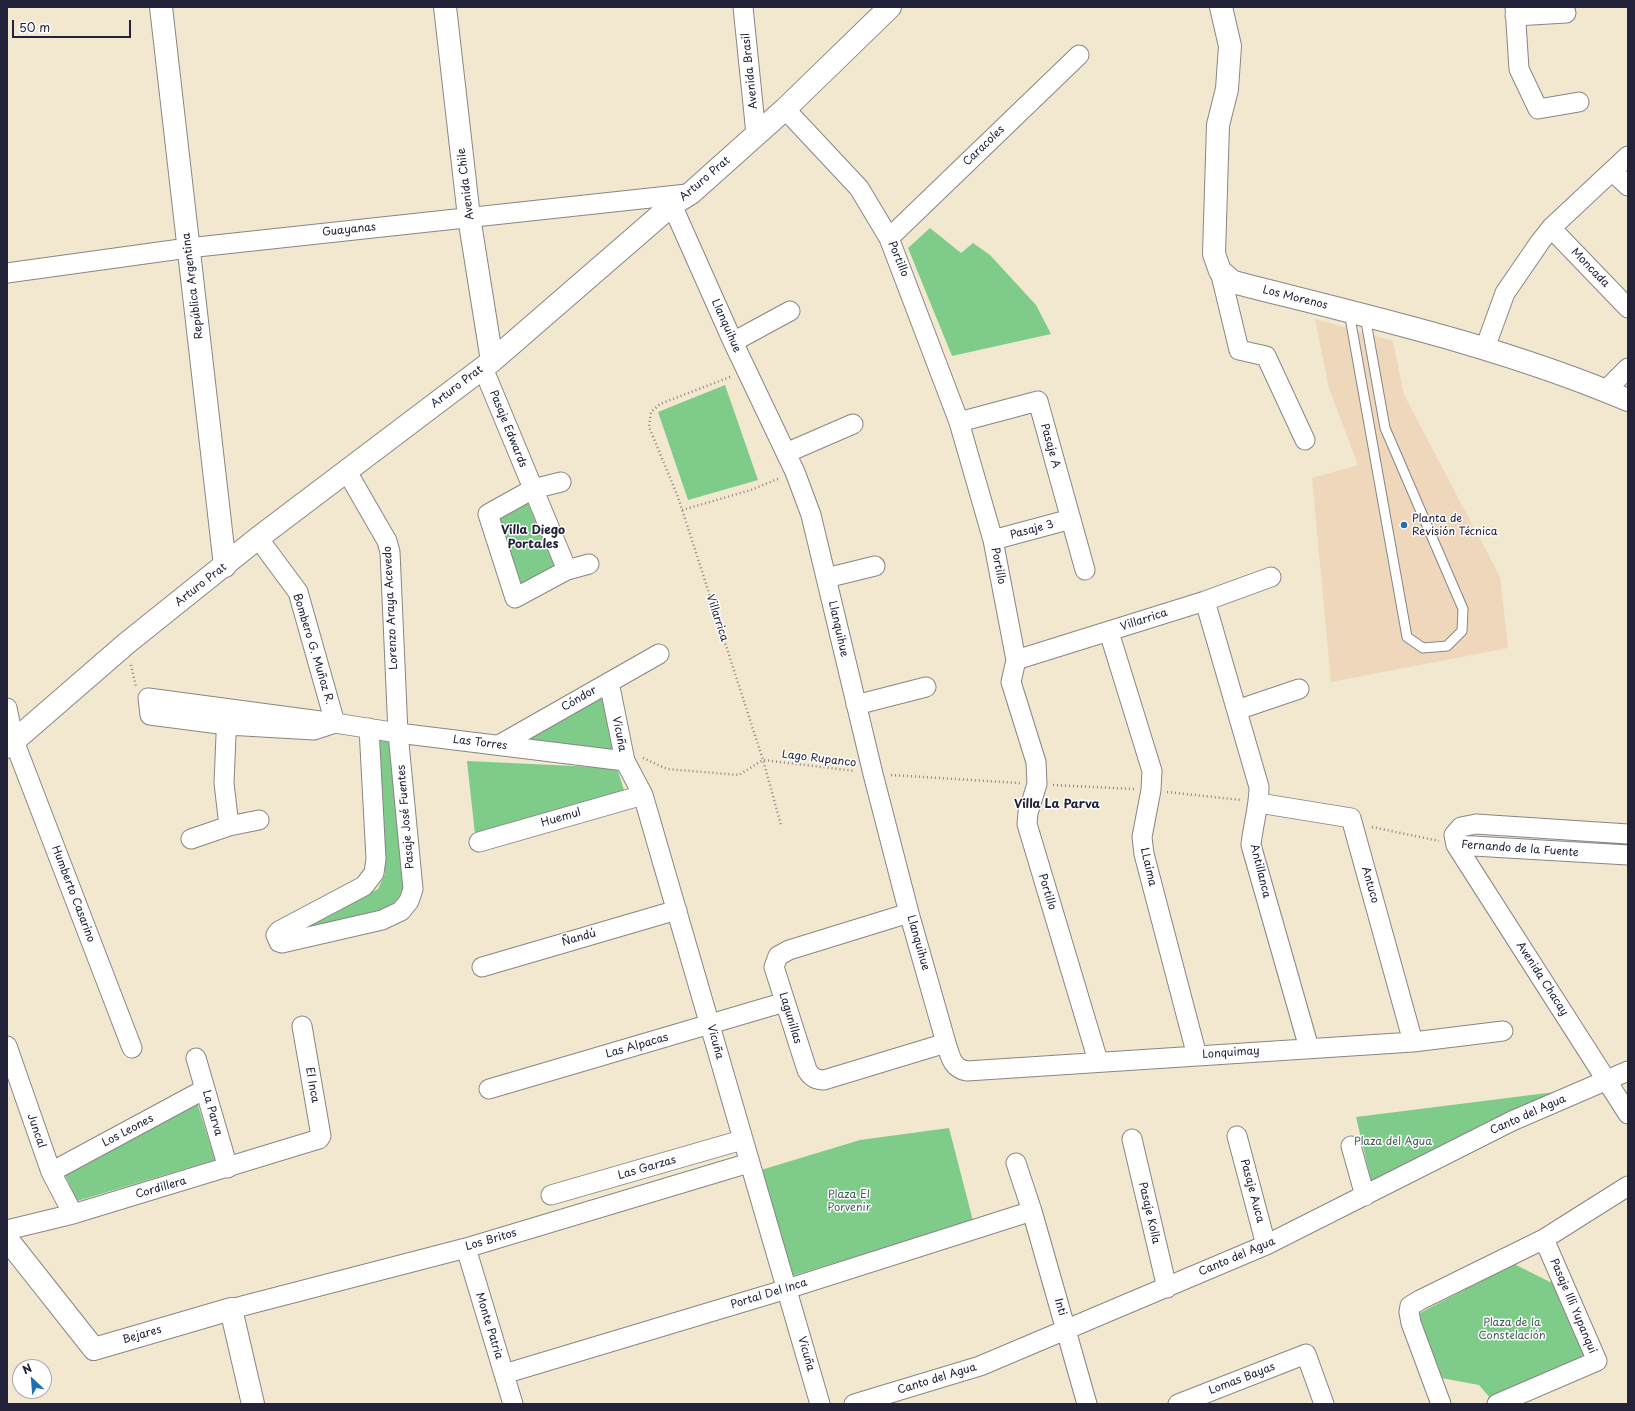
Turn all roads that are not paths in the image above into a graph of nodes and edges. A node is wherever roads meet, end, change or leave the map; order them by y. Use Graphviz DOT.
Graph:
graph roads {
  1 [pos="161,7"];
  2 [pos="446,7"];
  3 [pos="743,7"];
  4 [pos="890,7"];
  5 [pos="1221,7"];
  6 [pos="1515,12"];
  7 [pos="1566,13"];
  8 [pos="1079,55"];
  9 [pos="1579,102"];
  10 [pos="785,109"];
  11 [pos="756,134"];
  12 [pos="1628,156"];
  13 [pos="1612,171"];
  14 [pos="1628,186"];
  15 [pos="691,193"];
  16 [pos="672,205"];
  17 [pos="469,217"];
  18 [pos="1551,228"];
  19 [pos="890,238"];
  20 [pos="188,248"];
  21 [pos="1220,271"];
  22 [pos="7,273"];
  23 [pos="1628,308"];
  24 [pos="790,311"];
  25 [pos="1357,314"];
  26 [pos="733,342"];
  27 [pos="1485,348"];
  28 [pos="488,364"];
  29 [pos="1628,368"];
  30 [pos="1606,390"];
  31 [pos="1628,400"];
  32 [pos="959,422"];
  33 [pos="853,424"];
  34 [pos="1305,440"];
  35 [pos="786,454"];
  36 [pos="346,470"];
  37 [pos="561,482"];
  38 [pos="533,489"];
  39 [pos="1071,520"];
  40 [pos="258,538"];
  41 [pos="993,540"];
  42 [pos="589,564"];
  43 [pos="225,566"];
  44 [pos="875,566"];
  45 [pos="567,570"];
  46 [pos="1085,570"];
  47 [pos="1271,577"];
  48 [pos="826,578"];
  49 [pos="1205,601"];
  50 [pos="1109,632"];
  51 [pos="659,654"];
  52 [pos="1016,660"];
  53 [pos="609,682"];
  54 [pos="926,688"];
  55 [pos="1298,689"];
  56 [pos="856,705"];
  57 [pos="149,706"];
  58 [pos="7,708"];
  59 [pos="1237,710"];
  60 [pos="227,717"];
  61 [pos="335,723"];
  62 [pos="369,728"];
  63 [pos="398,733"];
  64 [pos="10,744"];
  65 [pos="498,745"];
  66 [pos="624,755"];
  67 [pos="642,795"];
  68 [pos="1259,802"];
  69 [pos="259,820"];
  70 [pos="229,826"];
  71 [pos="1628,834"];
  72 [pos="191,839"];
  73 [pos="480,842"];
  74 [pos="1456,845"];
  75 [pos="1628,855"];
  76 [pos="677,910"];
  77 [pos="909,913"];
  78 [pos="482,967"];
  79 [pos="785,1002"];
  80 [pos="710,1025"];
  81 [pos="302,1026"];
  82 [pos="1503,1031"];
  83 [pos="1413,1042"];
  84 [pos="946,1043"];
  85 [pos="7,1046"];
  86 [pos="132,1048"];
  87 [pos="1309,1048"];
  88 [pos="1197,1056"];
  89 [pos="196,1058"];
  90 [pos="1098,1061"];
  91 [pos="958,1068"];
  92 [pos="1628,1071"];
  93 [pos="1607,1081"];
  94 [pos="205,1089"];
  95 [pos="490,1090"];
  96 [pos="1628,1114"];
  97 [pos="1237,1136"];
  98 [pos="1132,1139"];
  99 [pos="742,1140"];
  100 [pos="315,1142"];
  101 [pos="1352,1146"];
  102 [pos="1016,1162"];
  103 [pos="749,1163"];
  104 [pos="228,1168"];
  105 [pos="50,1172"];
  106 [pos="1628,1186"];
  107 [pos="551,1195"];
  108 [pos="1365,1196"];
  109 [pos="1032,1211"];
  110 [pos="73,1214"];
  111 [pos="7,1230"];
  112 [pos="1544,1238"];
  113 [pos="7,1239"];
  114 [pos="1266,1246"];
  115 [pos="466,1248"];
  116 [pos="1167,1288"];
  117 [pos="787,1289"];
  118 [pos="232,1309"];
  119 [pos="1067,1331"];
  120 [pos="504,1374"];
  121 [pos="253,1404"];
  122 [pos="513,1404"];
  123 [pos="820,1404"];
  124 [pos="854,1404"];
  125 [pos="1088,1404"];
  126 [pos="1178,1404"];
  127 [pos="1324,1404"];
  128 [pos="1441,1404"];
  129 [pos="1497,1404"];
  1 -- 20 [label="main road, República Argentina"];
  2 -- 17 [label="main road, Avenida Chile"];
  3 -- 11 [label="street, Avenida Brasil"];
  4 -- 10 [label="main road, Arturo Prat"];
  5 -- 21 [label="main road"];
  6 -- 7 [label="street"];
  6 -- 9 [label="street"];
  8 -- 19 [label="street, Caracoles"];
  10 -- 11 [label="main road, Arturo Prat"];
  10 -- 19 [label="street, Portillo"];
  11 -- 15 [label="main road, Arturo Prat"];
  12 -- 13 [label="street"];
  13 -- 14 [label="street"];
  13 -- 18 [label="street"];
  15 -- 16 [label="main road, Arturo Prat"];
  15 -- 17 [label="street, Guayanas"];
  16 -- 26 [label="street, Llanquihue"];
  16 -- 28 [label="main road, Arturo Prat"];
  17 -- 20 [label="street, Guayanas"];
  17 -- 28 [label="main road, Avenida Chile"];
  18 -- 23 [label="street, Moncada"];
  18 -- 27 [label="street"];
  19 -- 32 [label="street, Portillo"];
  20 -- 22 [label="street, Guayanas"];
  20 -- 43 [label="main road, República Argentina"];
  21 -- 25 [label="main road, Los Morenos"];
  21 -- 34 [label="street"];
  24 -- 26 [label="street"];
  25 -- 25 [label="lane"];
  25 -- 27 [label="main road, Los Morenos"];
  26 -- 35 [label="street, Llanquihue"];
  27 -- 30 [label="main road, Los Morenos"];
  28 -- 36 [label="main road, Arturo Prat"];
  28 -- 38 [label="street, Pasaje Edwards"];
  29 -- 30 [label="street"];
  30 -- 31 [label="main road, Los Morenos"];
  32 -- 39 [label="street, Pasaje A"];
  32 -- 41 [label="street, Portillo"];
  33 -- 35 [label="street"];
  35 -- 48 [label="street, Llanquihue"];
  36 -- 40 [label="main road, Arturo Prat"];
  36 -- 63 [label="street, Lorenzo Araya Acevedo"];
  37 -- 38 [label="street"];
  38 -- 45 [label="street, Pasaje Edwards"];
  38 -- 45 [label="street"];
  39 -- 41 [label="street, Pasaje 3"];
  39 -- 46 [label="street, Pasaje A"];
  40 -- 43 [label="main road, Arturo Prat"];
  40 -- 61 [label="street, Bombero G. Muñoz R."];
  41 -- 52 [label="street, Portillo"];
  42 -- 45 [label="street"];
  43 -- 64 [label="main road, Arturo Prat"];
  44 -- 48 [label="street"];
  47 -- 49 [label="street, Villarrica"];
  48 -- 56 [label="street, Llanquihue"];
  49 -- 50 [label="street, Villarrica"];
  49 -- 59 [label="street, Antillanca"];
  50 -- 52 [label="street, Villarrica"];
  50 -- 88 [label="street, LLaima"];
  51 -- 53 [label="street, Cóndor"];
  52 -- 90 [label="street, Portillo"];
  53 -- 65 [label="street, Cóndor"];
  53 -- 66 [label="street, Vicuña"];
  54 -- 56 [label="street"];
  55 -- 59 [label="street"];
  56 -- 77 [label="street, Llanquihue"];
  57 -- 60 [label="street, Las Torres"];
  58 -- 64 [label="street, Humberto Casarino"];
  59 -- 68 [label="street, Antillanca"];
  60 -- 61 [label="street, Las Torres"];
  60 -- 70 [label="street"];
  61 -- 62 [label="street, Las Torres"];
  62 -- 63 [label="street, Las Torres"];
  62 -- 63 [label="street, Pasaje José Fuentes"];
  63 -- 65 [label="street, Las Torres"];
  64 -- 86 [label="street, Humberto Casarino"];
  65 -- 66 [label="street, Las Torres"];
  66 -- 67 [label="street, Vicuña"];
  67 -- 73 [label="street, Huemul"];
  67 -- 76 [label="street, Vicuña"];
  68 -- 83 [label="street, Antuco"];
  68 -- 87 [label="street, Antillanca"];
  69 -- 70 [label="street"];
  70 -- 72 [label="street"];
  71 -- 74 [label="street, Fernando de la Fuente"];
  74 -- 75 [label="street, Fernando de la Fuente"];
  74 -- 93 [label="street, Avenida Chacay"];
  76 -- 78 [label="street, Ñandú"];
  76 -- 80 [label="street, Vicuña"];
  77 -- 79 [label="street, Lagunillas"];
  77 -- 84 [label="street, Llanquihue"];
  79 -- 80 [label="street, Las Alpacas"];
  79 -- 84 [label="street, Lagunillas"];
  80 -- 95 [label="street, Las Alpacas"];
  80 -- 99 [label="street, Vicuña"];
  81 -- 100 [label="street, El Inca"];
  82 -- 83 [label="street, Lonquimay"];
  83 -- 87 [label="street, Lonquimay"];
  84 -- 91 [label="street, Llanquihue"];
  85 -- 105 [label="street, Juncal"];
  87 -- 88 [label="street, Lonquimay"];
  88 -- 90 [label="street, Lonquimay"];
  89 -- 94 [label="street, La Parva"];
  90 -- 91 [label="street, Lonquimay"];
  92 -- 93 [label="street, Canto del Agua"];
  93 -- 96 [label="street, Avenida Chacay"];
  93 -- 108 [label="street, Canto del Agua"];
  94 -- 104 [label="street, La Parva"];
  94 -- 105 [label="street, Los Leones"];
  97 -- 114 [label="street, Pasaje Auca"];
  98 -- 116 [label="street, Pasaje Kolla"];
  99 -- 103 [label="street, Vicuña"];
  99 -- 107 [label="street, Las Garzas"];
  100 -- 104 [label="street, Cordillera"];
  101 -- 108 [label="street"];
  102 -- 109 [label="street, Inti"];
  103 -- 115 [label="street, Los Britos"];
  103 -- 117 [label="street, Vicuña"];
  104 -- 110 [label="street, Cordillera"];
  105 -- 110 [label="street, Juncal"];
  106 -- 112 [label="street"];
  108 -- 114 [label="street, Canto del Agua"];
  109 -- 117 [label="street, Portal Del Inca"];
  109 -- 119 [label="street, Inti"];
  110 -- 111 [label="street, Cordillera"];
  112 -- 128 [label="street"];
  112 -- 129 [label="street, Pasaje Illi Yupanqui"];
  113 -- 118 [label="main road, Bejares"];
  114 -- 116 [label="street, Canto del Agua"];
  115 -- 118 [label="street, Los Britos"];
  115 -- 120 [label="street, Monte Patria"];
  116 -- 119 [label="street, Canto del Agua"];
  117 -- 120 [label="street, Portal Del Inca"];
  117 -- 123 [label="street, Vicuña"];
  118 -- 121 [label="main road"];
  119 -- 124 [label="street, Canto del Agua"];
  119 -- 125 [label="street, Inti"];
  120 -- 122 [label="street, Monte Patria"];
  126 -- 127 [label="street, Lomas Bayas"];
}
